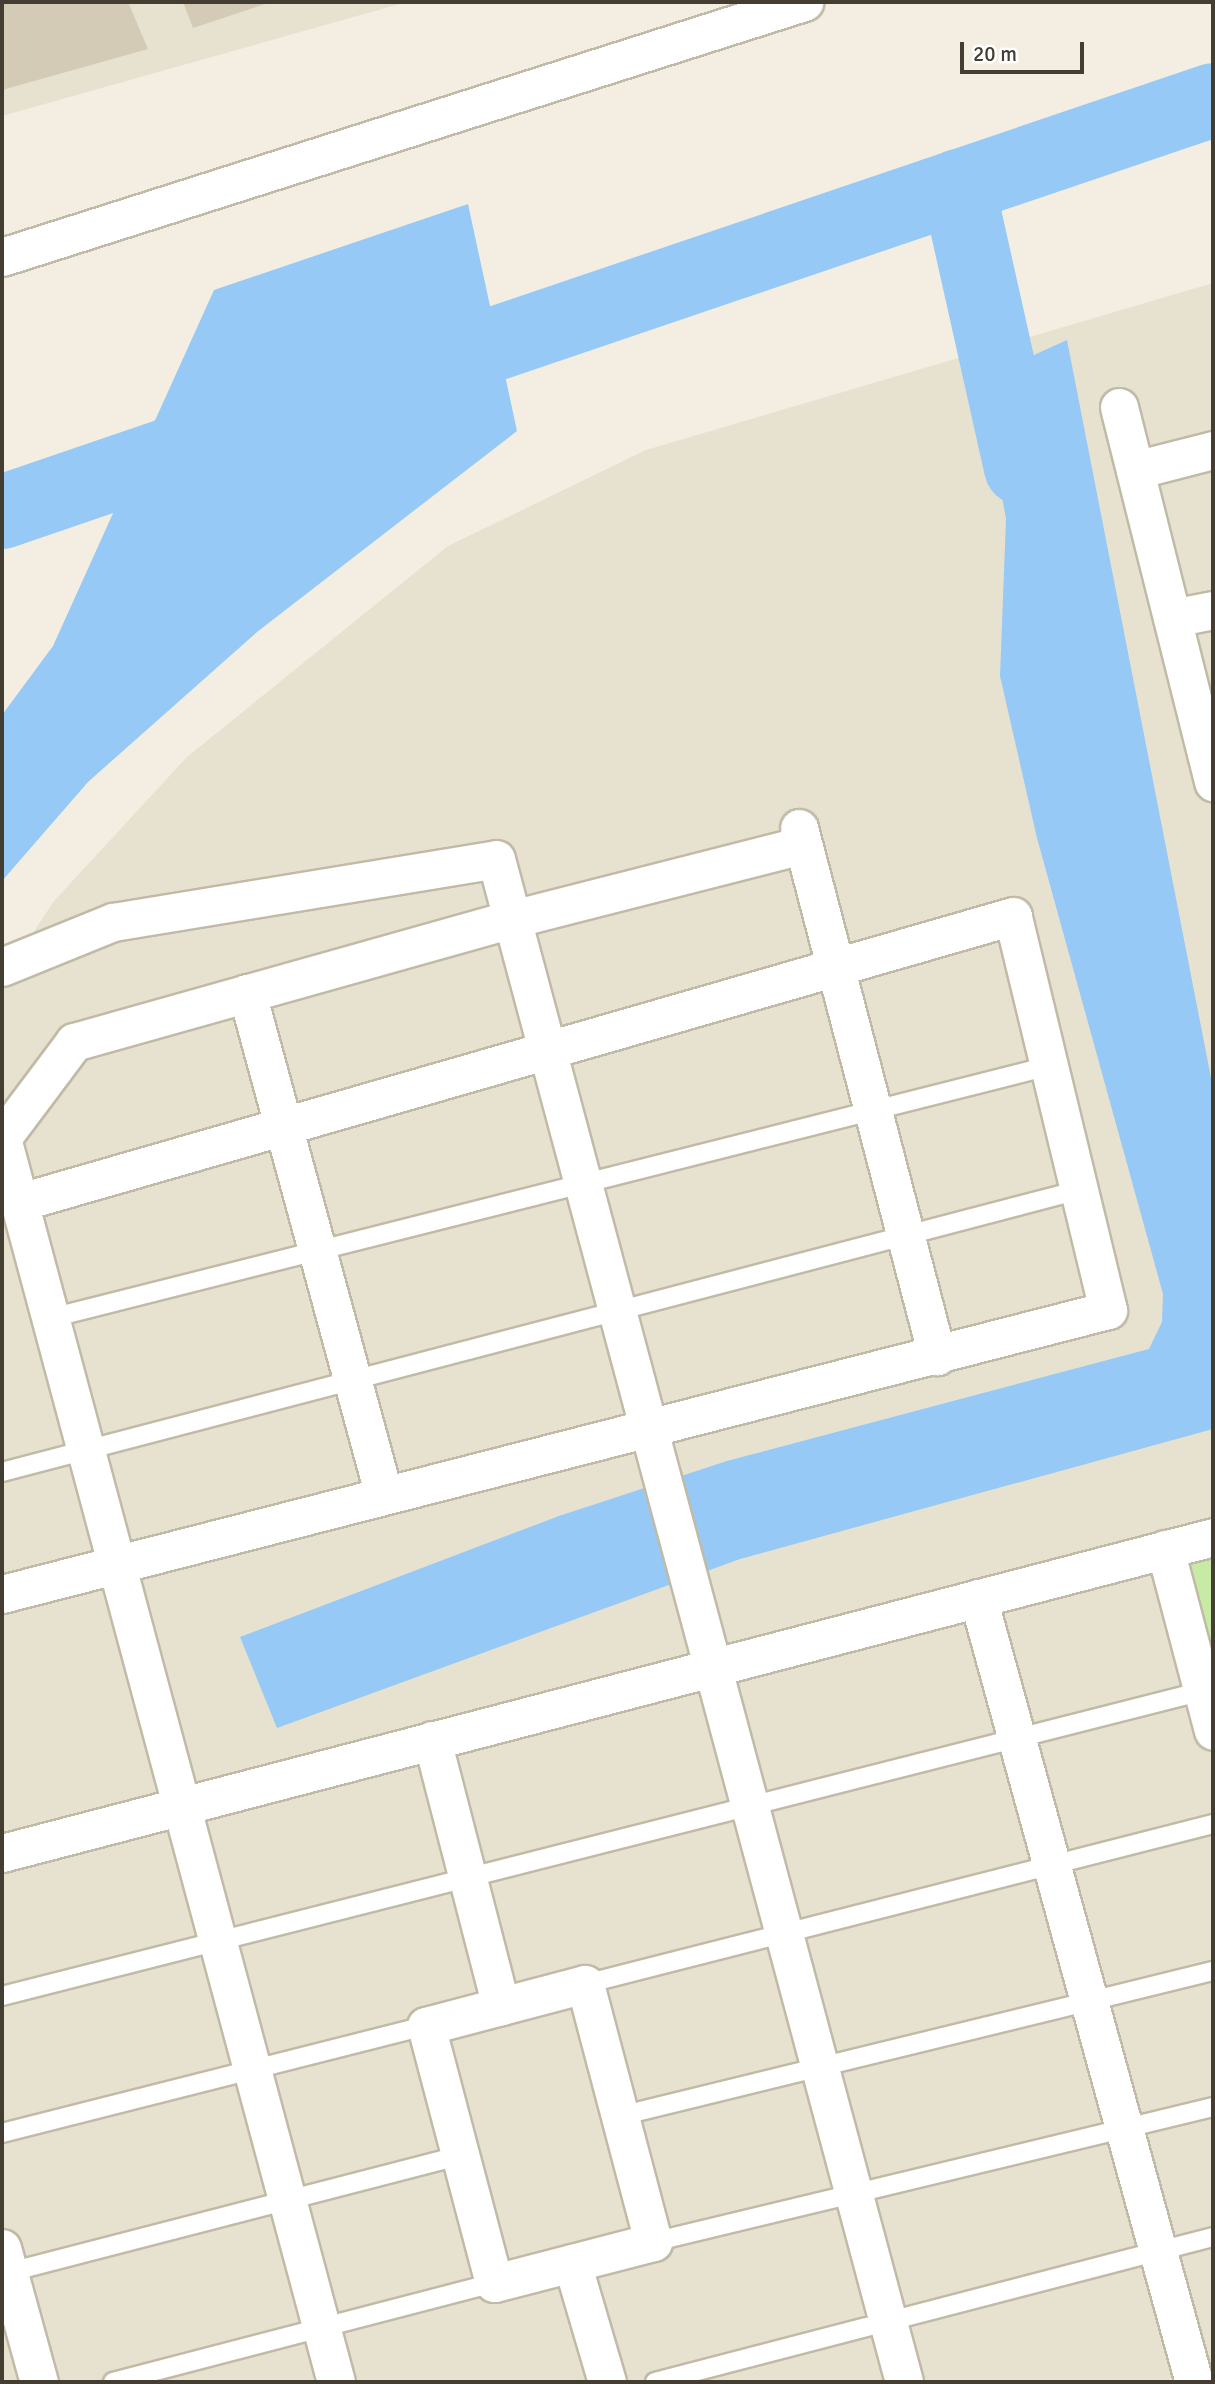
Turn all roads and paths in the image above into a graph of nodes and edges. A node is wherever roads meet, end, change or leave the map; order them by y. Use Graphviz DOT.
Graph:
graph roads {
  1 [pos="804,2"];
  2 [pos="2,257"];
  3 [pos="1119,407"];
  4 [pos="1213,450"];
  5 [pos="1135,470"];
  6 [pos="1213,610"];
  7 [pos="1172,618"];
  8 [pos="1213,782"];
  9 [pos="512,919"];
  10 [pos="2,967"];
  11 [pos="835,968"];
  12 [pos="247,993"];
  13 [pos="548,1050"];
  14 [pos="1049,1066"];
  15 [pos="873,1110"];
  16 [pos="283,1126"];
  17 [pos="2,1138"];
  18 [pos="583,1183"];
  19 [pos="1079,1190"];
  20 [pos="20,1202"];
  21 [pos="906,1235"];
  22 [pos="317,1250"];
  23 [pos="617,1311"];
  24 [pos="51,1318"];
  25 [pos="937,1356"];
  26 [pos="353,1380"];
  27 [pos="649,1430"];
  28 [pos="86,1450"];
  29 [pos="2,1472"];
  30 [pos="384,1496"];
  31 [pos="1213,1537"];
  32 [pos="1166,1549"];
  33 [pos="117,1565"];
  34 [pos="2,1594"];
  35 [pos="978,1598"];
  36 [pos="713,1667"];
  37 [pos="1203,1691"];
  38 [pos="1213,1731"];
  39 [pos="1017,1739"];
  40 [pos="432,1740"];
  41 [pos="181,1806"];
  42 [pos="750,1806"];
  43 [pos="1213,1824"];
  44 [pos="2,1853"];
  45 [pos="1052,1866"];
  46 [pos="468,1878"];
  47 [pos="784,1933"];
  48 [pos="218,1942"];
  49 [pos="1213,1971"];
  50 [pos="585,1984"];
  51 [pos="2,1997"];
  52 [pos="1089,2002"];
  53 [pos="501,2006"];
  54 [pos="426,2026"];
  55 [pos="819,2067"];
  56 [pos="252,2069"];
  57 [pos="1213,2107"];
  58 [pos="620,2116"];
  59 [pos="1124,2129"];
  60 [pos="2,2133"];
  61 [pos="460,2156"];
  62 [pos="853,2194"];
  63 [pos="287,2201"];
  64 [pos="1213,2237"];
  65 [pos="653,2242"];
  66 [pos="1157,2251"];
  67 [pos="572,2263"];
  68 [pos="4,2264"];
  69 [pos="494,2283"];
  70 [pos="888,2322"];
  71 [pos="321,2328"];
  72 [pos="39,2382"];
  73 [pos="113,2382"];
  74 [pos="336,2382"];
  75 [pos="607,2382"];
  76 [pos="655,2382"];
  77 [pos="904,2382"];
  78 [pos="1194,2382"];
  1 -- 2 [label="street"];
  3 -- 5 [label="street"];
  4 -- 5 [label="street"];
  5 -- 7 [label="street"];
  6 -- 7 [label="street"];
  7 -- 8 [label="street"];
  9 -- 10 [label="street"];
  9 -- 11 [label="street"];
  9 -- 12 [label="street"];
  9 -- 13 [label="street"];
  11 -- 13 [label="street"];
  11 -- 14 [label="street"];
  11 -- 15 [label="street"];
  12 -- 16 [label="street"];
  12 -- 17 [label="street"];
  13 -- 16 [label="street"];
  13 -- 18 [label="street"];
  14 -- 15 [label="lane"];
  14 -- 19 [label="street"];
  15 -- 18 [label="lane"];
  15 -- 21 [label="street"];
  16 -- 20 [label="street"];
  16 -- 22 [label="street"];
  17 -- 20 [label="street"];
  18 -- 22 [label="lane"];
  18 -- 23 [label="street"];
  19 -- 21 [label="lane"];
  19 -- 25 [label="street"];
  20 -- 24 [label="street"];
  21 -- 23 [label="lane"];
  21 -- 25 [label="street"];
  22 -- 24 [label="lane"];
  22 -- 26 [label="street"];
  23 -- 26 [label="lane"];
  23 -- 27 [label="street"];
  24 -- 28 [label="street"];
  25 -- 27 [label="street"];
  26 -- 28 [label="lane"];
  26 -- 30 [label="street"];
  27 -- 30 [label="street"];
  27 -- 36 [label="street"];
  28 -- 29 [label="lane"];
  28 -- 33 [label="street"];
  30 -- 33 [label="street"];
  31 -- 32 [label="street"];
  32 -- 35 [label="street"];
  32 -- 37 [label="street"];
  33 -- 34 [label="street"];
  33 -- 41 [label="street"];
  35 -- 36 [label="street"];
  35 -- 39 [label="street"];
  36 -- 40 [label="street"];
  36 -- 42 [label="street"];
  37 -- 38 [label="street"];
  37 -- 39 [label="lane"];
  39 -- 42 [label="lane"];
  39 -- 45 [label="street"];
  40 -- 41 [label="street"];
  40 -- 46 [label="street"];
  41 -- 44 [label="street"];
  41 -- 48 [label="street"];
  42 -- 46 [label="lane"];
  42 -- 47 [label="street"];
  43 -- 45 [label="lane"];
  45 -- 47 [label="lane"];
  45 -- 52 [label="street"];
  46 -- 48 [label="lane"];
  46 -- 53 [label="street"];
  47 -- 50 [label="lane"];
  47 -- 55 [label="street"];
  48 -- 51 [label="lane"];
  48 -- 56 [label="street"];
  49 -- 52 [label="lane"];
  50 -- 53 [label="street"];
  50 -- 58 [label="street"];
  52 -- 55 [label="lane"];
  52 -- 59 [label="street"];
  53 -- 54 [label="street"];
  54 -- 56 [label="lane"];
  54 -- 61 [label="street"];
  55 -- 58 [label="lane"];
  55 -- 62 [label="street"];
  56 -- 60 [label="lane"];
  56 -- 63 [label="street"];
  57 -- 59 [label="lane"];
  58 -- 65 [label="street"];
  59 -- 62 [label="lane"];
  59 -- 66 [label="street"];
  61 -- 63 [label="lane"];
  61 -- 69 [label="street"];
  62 -- 65 [label="lane"];
  62 -- 70 [label="street"];
  63 -- 68 [label="lane"];
  63 -- 71 [label="street"];
  64 -- 66 [label="lane"];
  65 -- 67 [label="street"];
  66 -- 70 [label="lane"];
  66 -- 78 [label="street"];
  67 -- 69 [label="street"];
  67 -- 75 [label="street"];
  68 -- 72 [label="street"];
  69 -- 71 [label="lane"];
  70 -- 76 [label="lane"];
  70 -- 77 [label="street"];
  71 -- 73 [label="lane"];
  71 -- 74 [label="street"];
}
